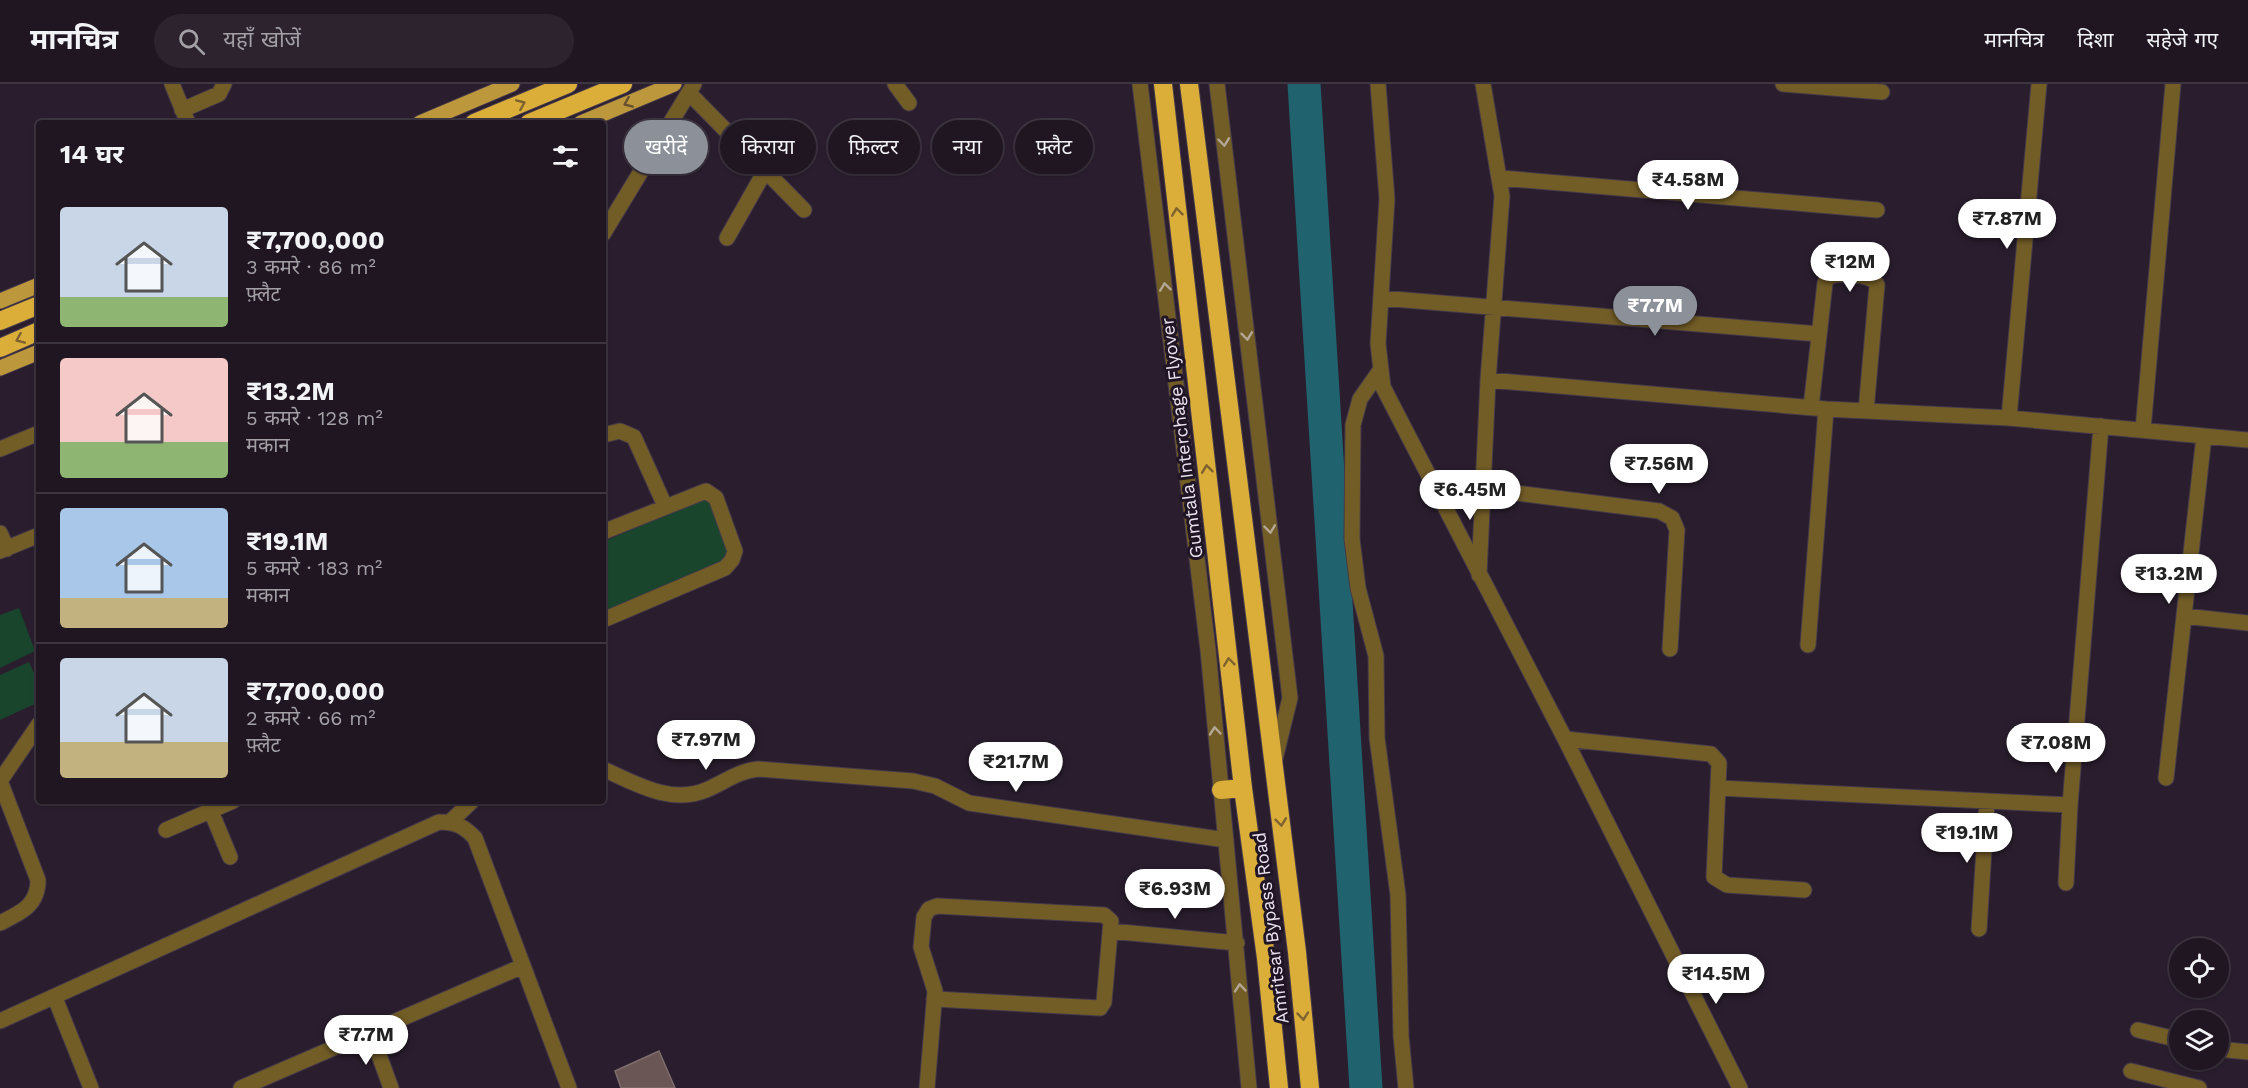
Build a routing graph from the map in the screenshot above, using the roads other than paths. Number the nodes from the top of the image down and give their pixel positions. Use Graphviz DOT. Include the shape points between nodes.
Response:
graph roads {
  1 [pos="171,84"];
  2 [pos="224,84"];
  3 [pos="512,84"];
  4 [pos="568,84"];
  5 [pos="623,84"];
  6 [pos="674,84"];
  7 [pos="895,84"];
  8 [pos="1140,84"];
  9 [pos="1163,84"];
  10 [pos="1189,84"];
  11 [pos="1217,84"];
  12 [pos="1378,84"];
  13 [pos="1483,84"];
  14 [pos="1783,84"];
  15 [pos="2039,84"];
  16 [pos="2173,84"];
  17 [pos="692,89"];
  18 [pos="1882,92"];
  19 [pos="909,103"];
  20 [pos="185,117"];
  21 [pos="427,120"];
  22 [pos="481,120"];
  23 [pos="536,120"];
  24 [pos="588,120"];
  25 [pos="720,120"];
  26 [pos="763,174"];
  27 [pos="768,174"];
  28 [pos="1501,178"];
  29 [pos="804,210"];
  30 [pos="1877,210"];
  31 [pos="606,229"];
  32 [pos="727,238"];
  33 [pos="36,286"];
  34 [pos="1381,298"];
  35 [pos="0,302"];
  36 [pos="36,306"];
  37 [pos="1494,307"];
  38 [pos="0,321"];
  39 [pos="36,332"];
  40 [pos="1819,334"];
  41 [pos="0,348"];
  42 [pos="36,353"];
  43 [pos="0,368"];
  44 [pos="1379,372"];
  45 [pos="1488,380"];
  46 [pos="1818,408"];
  47 [pos="1866,411"];
  48 [pos="2009,418"];
  49 [pos="2102,426"];
  50 [pos="2143,430"];
  51 [pos="36,434"];
  52 [pos="606,434"];
  53 [pos="2204,436"];
  54 [pos="2248,440"];
  55 [pos="0,449"];
  56 [pos="1484,489"];
  57 [pos="665,506"];
  58 [pos="606,531"];
  59 [pos="0,533"];
  60 [pos="36,536"];
  61 [pos="3,550"];
  62 [pos="1479,575"];
  63 [pos="2184,616"];
  64 [pos="606,619"];
  65 [pos="2248,623"];
  66 [pos="1808,645"];
  67 [pos="1670,649"];
  68 [pos="36,728"];
  69 [pos="1565,739"];
  70 [pos="1273,764"];
  71 [pos="606,769"];
  72 [pos="2166,778"];
  73 [pos="0,781"];
  74 [pos="1243,788"];
  75 [pos="1718,788"];
  76 [pos="1221,790"];
  77 [pos="1987,801"];
  78 [pos="222,804"];
  79 [pos="469,804"];
  80 [pos="2070,804"];
  81 [pos="450,822"];
  82 [pos="166,830"];
  83 [pos="1226,840"];
  84 [pos="230,857"];
  85 [pos="2066,883"];
  86 [pos="1804,890"];
  87 [pos="0,923"];
  88 [pos="1979,929"];
  89 [pos="1110,931"];
  90 [pos="1237,943"];
  91 [pos="523,966"];
  92 [pos="55,998"];
  93 [pos="934,999"];
  94 [pos="0,1021"];
  95 [pos="2138,1030"];
  96 [pos="371,1032"];
  97 [pos="2169,1037"];
  98 [pos="2229,1050"];
  99 [pos="2248,1052"];
  100 [pos="2131,1071"];
  101 [pos="91,1088"];
  102 [pos="241,1088"];
  103 [pos="391,1088"];
  104 [pos="569,1088"];
  105 [pos="927,1088"];
  106 [pos="1249,1088"];
  107 [pos="1279,1088"];
  108 [pos="1310,1088"];
  109 [pos="1406,1088"];
  110 [pos="1740,1088"];
  111 [pos="2199,1088"];
  1 -- 20 [label="street"];
  2 -- 20 [label="street" via="219,94"];
  3 -- 21 [label="main road"];
  22 -- 4 [label="highway, one-way"];
  5 -- 23 [label="highway"];
  6 -- 24 [label="main road, one-way"];
  7 -- 19 [label="street"];
  76 -- 8 [label="street, one-way" via="1208,650"];
  74 -- 9 [label="highway, Gumtala Interchage Flyover, one-way"];
  10 -- 70 [label="highway"];
  11 -- 70 [label="street, one-way" via="1290,698"];
  12 -- 34 [label="street" via="1387,199"];
  13 -- 28 [label="street"];
  14 -- 18 [label="street"];
  15 -- 48 [label="street"];
  16 -- 50 [label="street"];
  17 -- 25 [label="street"];
  17 -- 31 [label="street"];
  26 -- 32 [label="street"];
  27 -- 29 [label="street"];
  28 -- 30 [label="street"];
  28 -- 37 [label="street" via="1502,215"];
  33 -- 35 [label="main road"];
  34 -- 37 [label="street"];
  34 -- 44 [label="street"];
  36 -- 38 [label="highway"];
  37 -- 40 [label="street"];
  37 -- 45 [label="street"];
  39 -- 41 [label="highway, one-way"];
  40 -- 46 [label="street"];
  40 -- 47 [label="street" via="1828,278 1834,275 1876,281"];
  42 -- 43 [label="main road"];
  44 -- 62 [label="street" via="1389,404"];
  44 -- 109 [label="street" via="1360,399 1353,425 1352,539 1358,588 1376,656 1377,738 1398,895"];
  45 -- 46 [label="street"];
  45 -- 56 [label="street"];
  46 -- 47 [label="street"];
  46 -- 66 [label="street"];
  47 -- 48 [label="street"];
  48 -- 49 [label="street"];
  49 -- 50 [label="street"];
  49 -- 80 [label="street"];
  50 -- 53 [label="street"];
  51 -- 55 [label="street"];
  52 -- 57 [label="street" via="620,430 634,437"];
  53 -- 54 [label="street"];
  53 -- 63 [label="street"];
  56 -- 62 [label="street"];
  56 -- 67 [label="street" via="1659,511 1672,518 1677,530"];
  57 -- 58 [label="street"];
  57 -- 64 [label="street" via="703,491 712,494 735,551 732,561 725,568"];
  59 -- 61 [label="street"];
  60 -- 61 [label="street"];
  62 -- 69 [label="street"];
  63 -- 65 [label="street"];
  63 -- 72 [label="street"];
  68 -- 73 [label="street"];
  69 -- 75 [label="street" via="1707,752 1719,763"];
  69 -- 110 [label="street"];
  70 -- 108 [label="highway, Amritsar Bypass Road, one-way"];
  71 -- 83 [label="street" via="644,788 680,795 697,794 742,771 758,769 913,781 935,786 969,803"];
  73 -- 87 [label="street" via="38,880 36,897 30,905"];
  74 -- 76 [label="highway"];
  74 -- 107 [label="highway, Amritsar Bypass Road"];
  75 -- 77 [label="street"];
  75 -- 86 [label="street" via="1714,877 1727,885"];
  76 -- 83 [label="street"];
  77 -- 80 [label="street"];
  77 -- 88 [label="street"];
  78 -- 82 [label="street"];
  78 -- 84 [label="street"];
  79 -- 81 [label="street"];
  80 -- 85 [label="street"];
  81 -- 91 [label="street" via="469,830 476,838"];
  81 -- 92 [label="street" via="439,822"];
  83 -- 90 [label="street"];
  89 -- 90 [label="street"];
  89 -- 93 [label="street" via="1104,1002 1100,1008"];
  89 -- 93 [label="street" via="1111,921 1104,915 933,907 924,917 921,947 932,976"];
  106 -- 90 [label="street, one-way"];
  91 -- 96 [label="street"];
  91 -- 104 [label="street"];
  92 -- 94 [label="street"];
  92 -- 101 [label="street"];
  93 -- 105 [label="street"];
  95 -- 97 [label="street"];
  96 -- 102 [label="street"];
  96 -- 103 [label="street"];
  98 -- 99 [label="street"];
  100 -- 111 [label="street"];
}
